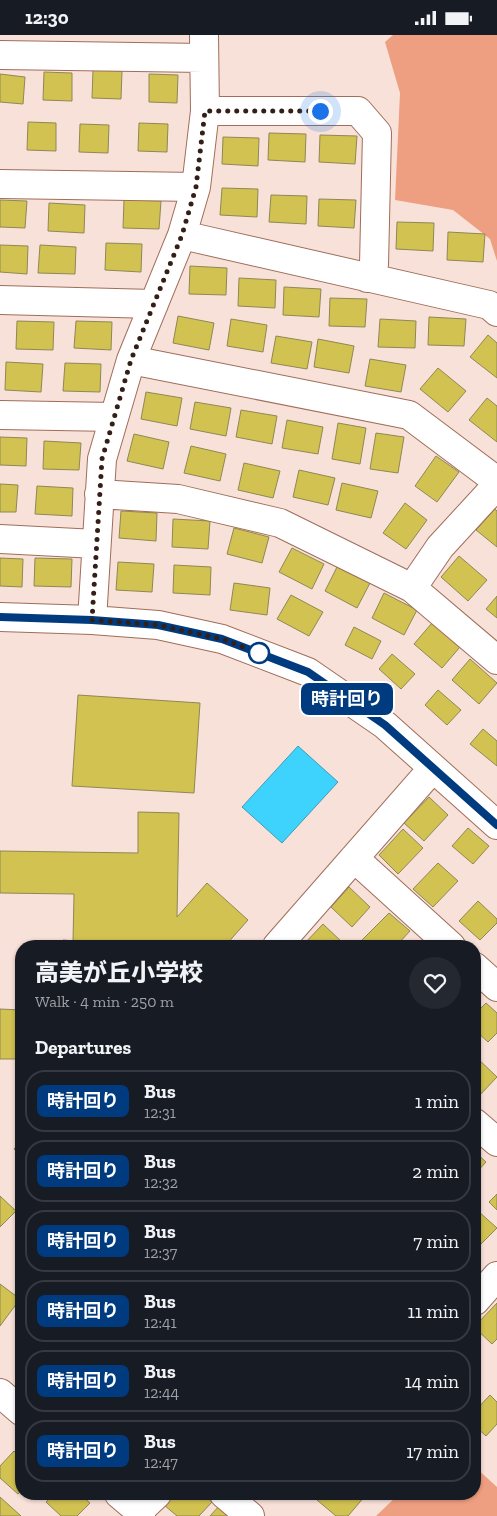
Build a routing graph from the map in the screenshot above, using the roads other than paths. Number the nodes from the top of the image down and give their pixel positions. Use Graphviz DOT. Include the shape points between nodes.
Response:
graph roads {
  1 [pos="204,46"];
  2 [pos="0,55"];
  3 [pos="205,111"];
  4 [pos="0,184"];
  5 [pos="196,187"];
  6 [pos="182,235"];
  7 [pos="366,279"];
  8 [pos="0,300"];
  9 [pos="154,304"];
  10 [pos="497,312"];
  11 [pos="131,360"];
  12 [pos="0,415"];
  13 [pos="114,417"];
  14 [pos="497,481"];
  15 [pos="497,485"];
  16 [pos="99,493"];
  17 [pos="0,539"];
  18 [pos="96,544"];
  19 [pos="412,588"];
  20 [pos="0,617"];
  21 [pos="92,620"];
  22 [pos="497,660"];
  23 [pos="433,768"];
  24 [pos="497,825"];
  25 [pos="354,858"];
  26 [pos="282,940"];
  27 [pos="445,940"];
  28 [pos="481,972"];
  29 [pos="497,987"];
  30 [pos="481,1128"];
  31 [pos="497,1143"];
  32 [pos="0,1393"];
  33 [pos="15,1406"];
  34 [pos="131,1500"];
  35 [pos="231,1500"];
  36 [pos="146,1507"];
  37 [pos="250,1516"];
  1 -- 2 [label="street"];
  1 -- 3 [label="street"];
  3 -- 5 [label="street"];
  3 -- 7 [label="street" via="358,111 377,133 374,265"];
  4 -- 5 [label="street"];
  5 -- 6 [label="street"];
  6 -- 7 [label="street"];
  6 -- 9 [label="street"];
  7 -- 10 [label="street" via="488,305"];
  8 -- 9 [label="street"];
  9 -- 11 [label="street"];
  11 -- 13 [label="street"];
  11 -- 14 [label="street" via="408,415"];
  12 -- 13 [label="street"];
  13 -- 16 [label="street" via="102,459"];
  15 -- 19 [label="street" via="440,547"];
  16 -- 18 [label="street"];
  16 -- 19 [label="street" via="178,499 280,523"];
  17 -- 18 [label="street"];
  18 -- 21 [label="street"];
  19 -- 22 [label="street"];
  20 -- 21 [label="street"];
  21 -- 23 [label="street" via="158,625 222,639 308,672 385,725"];
  23 -- 24 [label="street"];
  23 -- 25 [label="street"];
  25 -- 26 [label="street"];
  25 -- 27 [label="street"];
  28 -- 29 [label="street"];
  30 -- 31 [label="street"];
  32 -- 33 [label="street"];
  34 -- 36 [label="street"];
  35 -- 37 [label="street"];
}
